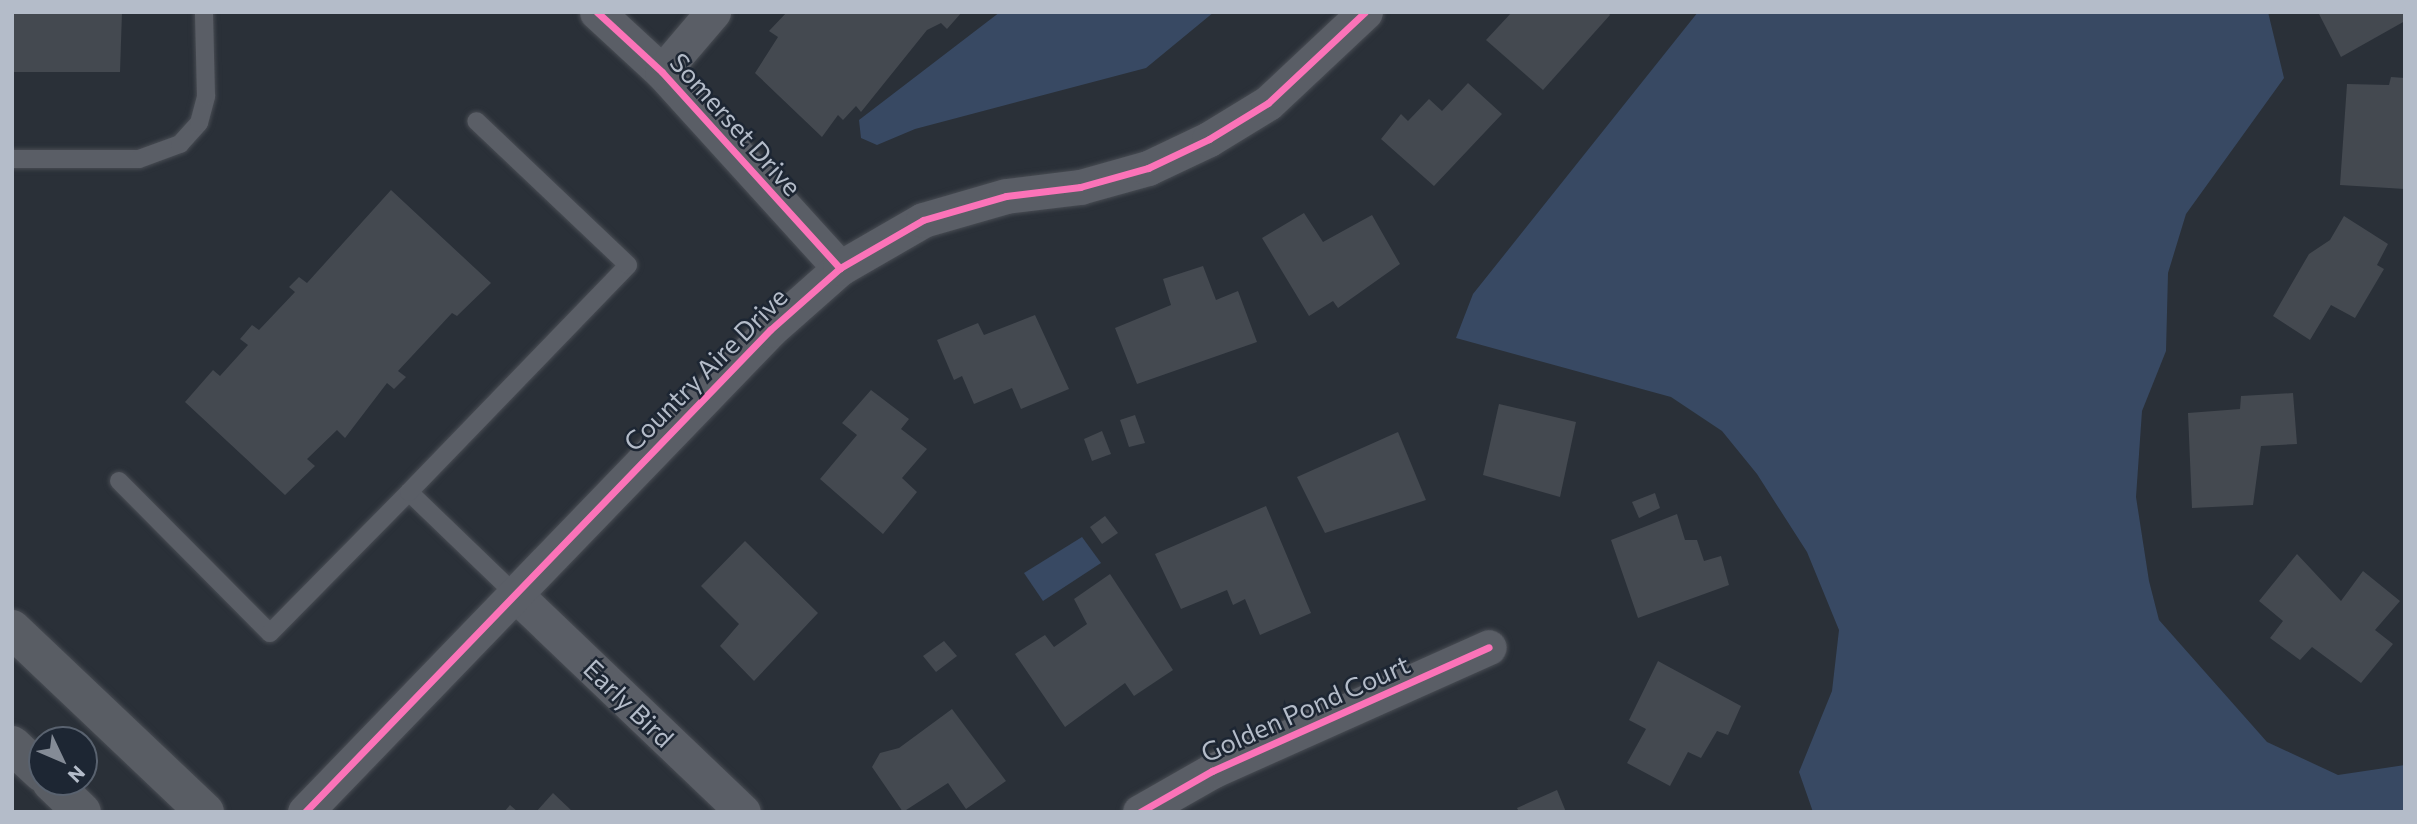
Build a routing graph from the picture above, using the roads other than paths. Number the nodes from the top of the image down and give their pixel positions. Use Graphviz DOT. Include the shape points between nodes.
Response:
graph roads {
  1 [pos="204,12"];
  2 [pos="597,12"];
  3 [pos="713,12"];
  4 [pos="1365,12"];
  5 [pos="662,72"];
  6 [pos="476,121"];
  7 [pos="12,159"];
  8 [pos="840,268"];
  9 [pos="119,481"];
  10 [pos="409,492"];
  11 [pos="515,594"];
  12 [pos="12,629"];
  13 [pos="1489,647"];
  14 [pos="12,745"];
  15 [pos="28,760"];
  16 [pos="65,796"];
  17 [pos="82,812"];
  18 [pos="205,812"];
  19 [pos="305,812"];
  20 [pos="743,812"];
  21 [pos="1140,812"];
  1 -- 7 [label="lane" via="206,96 199,123 180,144 139,159"];
  2 -- 5 [label="street, Somerset Drive"];
  3 -- 5 [label="street"];
  4 -- 8 [label="street, Country Aire Drive" via="1268,103 1209,139 1148,168 1080,187 1006,196 923,220"];
  5 -- 8 [label="street, Somerset Drive"];
  6 -- 10 [label="lane" via="628,265"];
  8 -- 11 [label="street, Country Aire Drive" via="770,330"];
  9 -- 10 [label="lane" via="270,633"];
  10 -- 11 [label="lane"];
  11 -- 19 [label="street, Country Aire Drive"];
  11 -- 20 [label="street, Early Bird"];
  12 -- 18 [label="main road"];
  13 -- 21 [label="street, Golden Pond Court" via="1212,771"];
  14 -- 15 [label="main road"];
  16 -- 17 [label="main road"];
}
